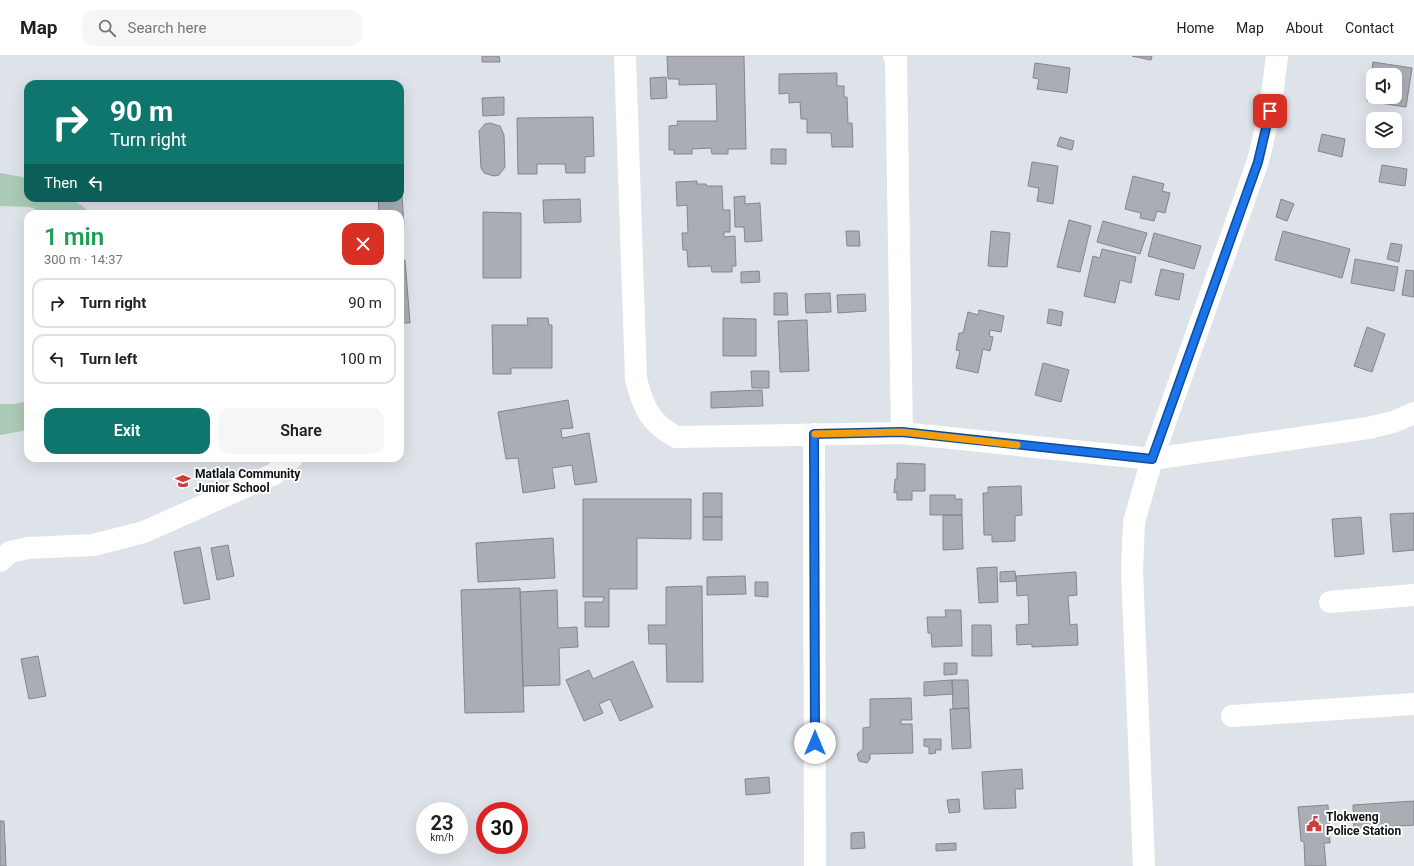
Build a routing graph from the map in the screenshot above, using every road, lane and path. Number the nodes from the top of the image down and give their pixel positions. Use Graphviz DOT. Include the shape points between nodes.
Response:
graph roads {
  1 [pos="625,56"];
  2 [pos="894,56"];
  3 [pos="1277,56"];
  4 [pos="1414,413"];
  5 [pos="902,432"];
  6 [pos="814,434"];
  7 [pos="1152,459"];
  8 [pos="288,462"];
  9 [pos="0,561"];
  10 [pos="1414,595"];
  11 [pos="1330,602"];
  12 [pos="1414,704"];
  13 [pos="1232,716"];
  14 [pos="815,866"];
  15 [pos="1144,866"];
  1 -- 6 [label="street" via="636,379 640,398 650,417 661,429 676,437"];
  2 -- 5 [label="street"];
  3 -- 7 [label="street" via="1270,111 1258,162"];
  4 -- 7 [label="street" via="1393,422 1368,428"];
  5 -- 6 [label="street"];
  5 -- 7 [label="street"];
  6 -- 14 [label="street"];
  7 -- 15 [label="street" via="1134,522 1132,570"];
  8 -- 9 [label="street" via="274,474 144,532 93,545 28,548 10,552"];
  10 -- 11 [label="street"];
  12 -- 13 [label="street"];
}
